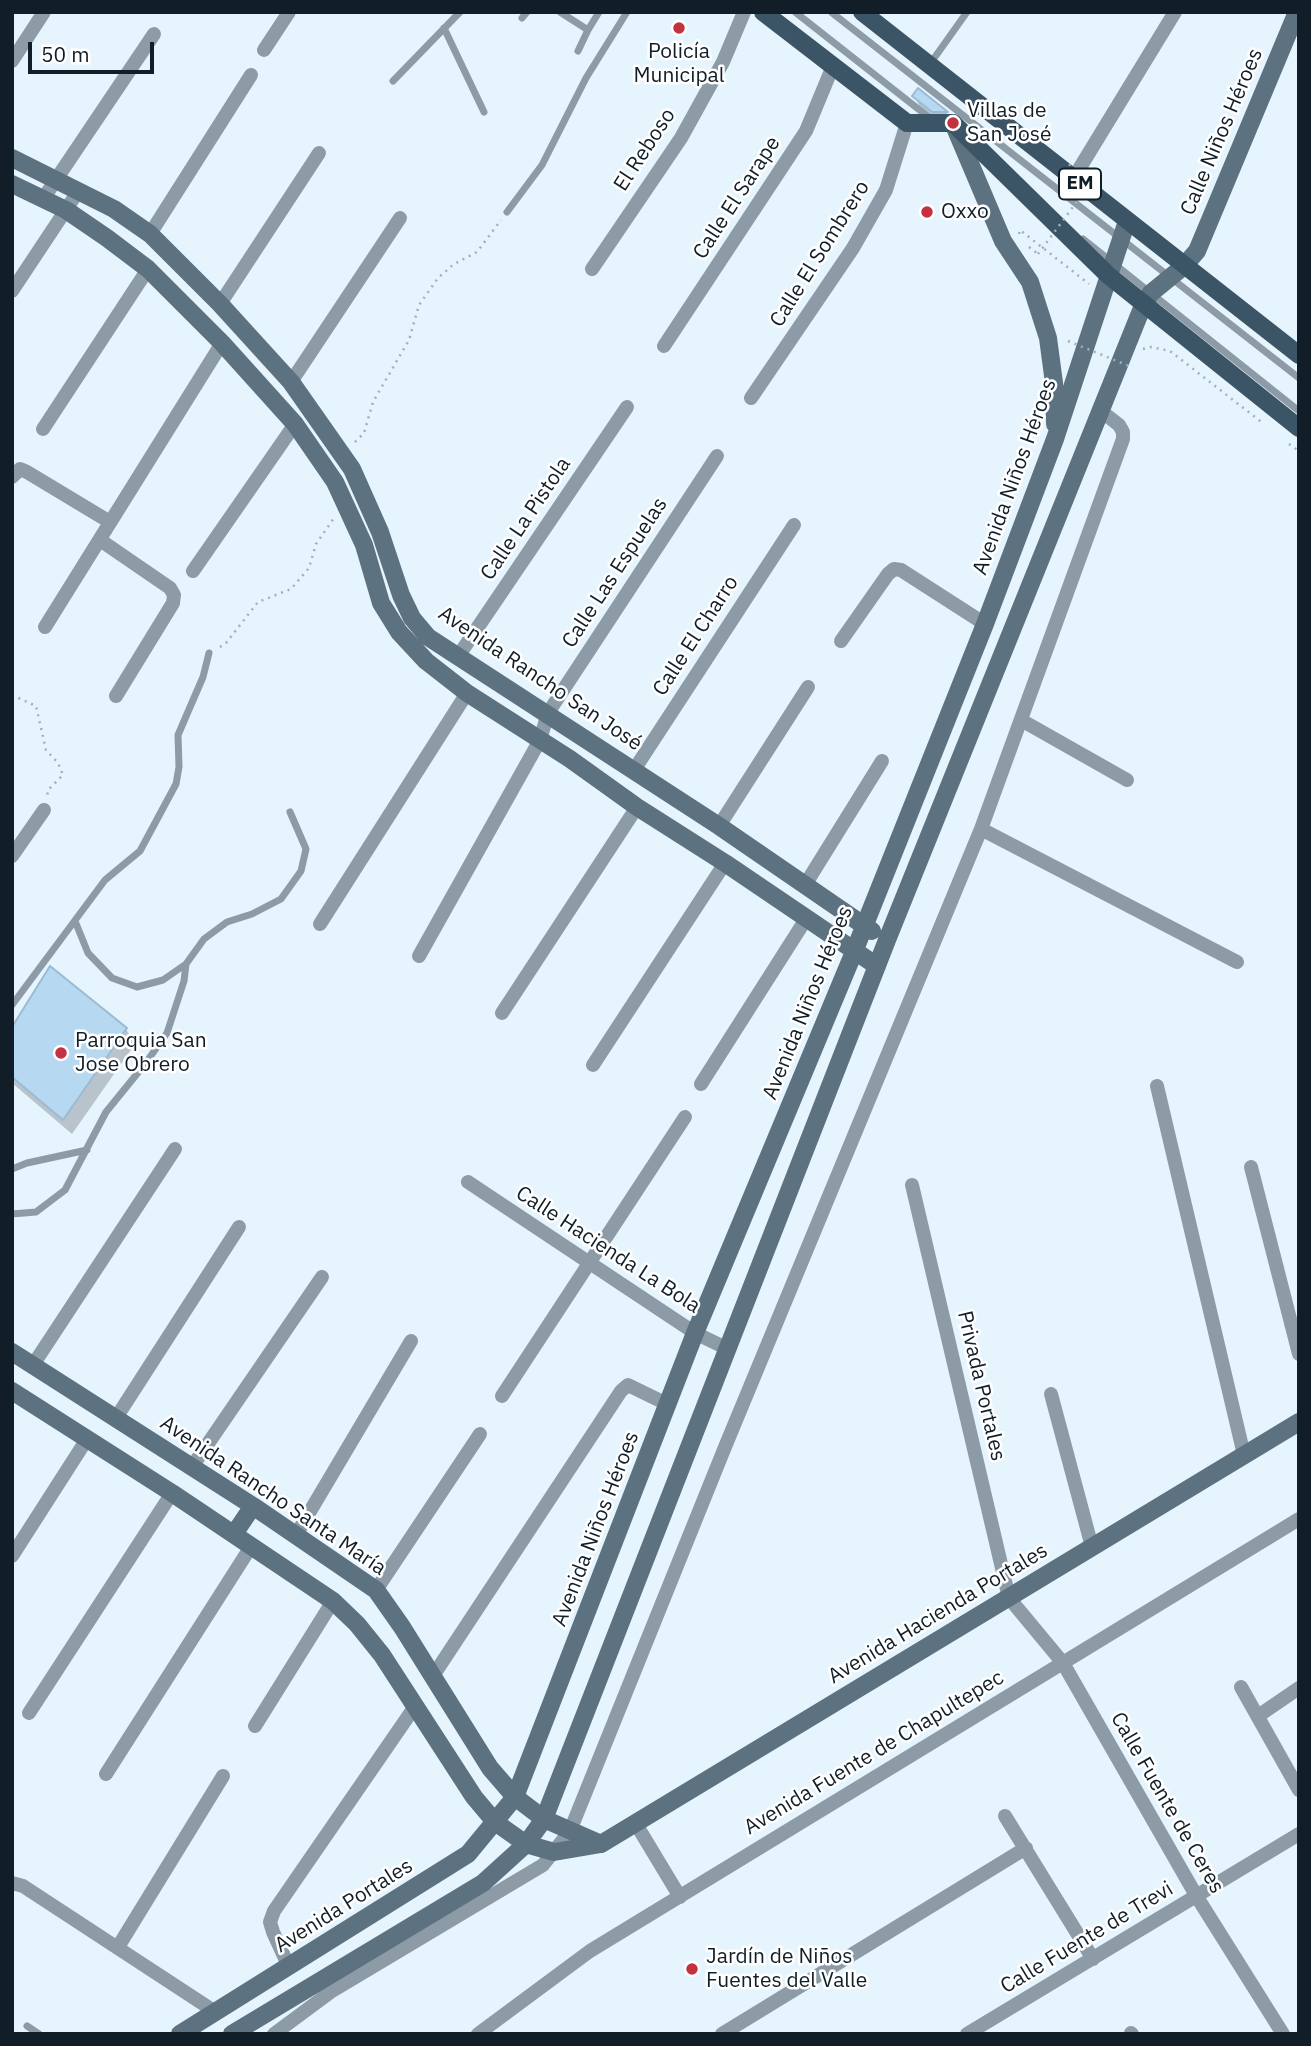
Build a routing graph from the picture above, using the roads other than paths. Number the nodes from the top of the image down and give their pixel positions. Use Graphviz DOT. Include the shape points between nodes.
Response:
graph roads {
  1 [pos="44,12"];
  2 [pos="289,12"];
  3 [pos="460,12"];
  4 [pos="560,12"];
  5 [pos="598,12"];
  6 [pos="626,12"];
  7 [pos="744,12"];
  8 [pos="763,12"];
  9 [pos="795,12"];
  10 [pos="831,12"];
  11 [pos="862,12"];
  12 [pos="967,12"];
  13 [pos="1175,12"];
  14 [pos="1297,12"];
  15 [pos="444,28"];
  16 [pos="588,30"];
  17 [pos="153,34"];
  18 [pos="264,50"];
  19 [pos="578,51"];
  20 [pos="12,61"];
  21 [pos="929,65"];
  22 [pos="833,66"];
  23 [pos="251,75"];
  24 [pos="393,81"];
  25 [pos="484,112"];
  26 [pos="907,123"];
  27 [pos="953,123"];
  28 [pos="319,153"];
  29 [pos="12,158"];
  30 [pos="1070,171"];
  31 [pos="55,179"];
  32 [pos="12,184"];
  33 [pos="79,190"];
  34 [pos="43,199"];
  35 [pos="66,210"];
  36 [pos="507,212"];
  37 [pos="400,218"];
  38 [pos="1127,221"];
  39 [pos="150,234"];
  40 [pos="1122,242"];
  41 [pos="1184,266"];
  42 [pos="148,269"];
  43 [pos="592,269"];
  44 [pos="1111,269"];
  45 [pos="1170,277"];
  46 [pos="12,290"];
  47 [pos="1148,298"];
  48 [pos="220,304"];
  49 [pos="222,343"];
  50 [pos="664,346"];
  51 [pos="1299,355"];
  52 [pos="1299,378"];
  53 [pos="291,382"];
  54 [pos="751,398"];
  55 [pos="627,407"];
  56 [pos="1101,411"];
  57 [pos="1299,411"];
  58 [pos="295,424"];
  59 [pos="43,429"];
  60 [pos="1294,436"];
  61 [pos="1055,439"];
  62 [pos="717,456"];
  63 [pos="16,473"];
  64 [pos="110,522"];
  65 [pos="794,525"];
  66 [pos="100,540"];
  67 [pos="194,571"];
  68 [pos="985,624"];
  69 [pos="45,627"];
  70 [pos="841,641"];
  71 [pos="209,653"];
  72 [pos="459,655"];
  73 [pos="808,687"];
  74 [pos="467,693"];
  75 [pos="116,696"];
  76 [pos="548,713"];
  77 [pos="1021,720"];
  78 [pos="540,740"];
  79 [pos="882,761"];
  80 [pos="634,770"];
  81 [pos="1127,780"];
  82 [pos="637,807"];
  83 [pos="44,810"];
  84 [pos="290,812"];
  85 [pos="719,825"];
  86 [pos="981,829"];
  87 [pos="12,856"];
  88 [pos="725,863"];
  89 [pos="804,885"];
  90 [pos="806,919"];
  91 [pos="75,921"];
  92 [pos="320,924"];
  93 [pos="865,926"];
  94 [pos="887,940"];
  95 [pos="854,952"];
  96 [pos="419,956"];
  97 [pos="1237,962"];
  98 [pos="186,964"];
  99 [pos="877,966"];
  100 [pos="12,1005"];
  101 [pos="502,1013"];
  102 [pos="593,1065"];
  103 [pos="701,1084"];
  104 [pos="1157,1086"];
  105 [pos="685,1117"];
  106 [pos="174,1149"];
  107 [pos="87,1150"];
  108 [pos="1251,1167"];
  109 [pos="12,1169"];
  110 [pos="468,1182"];
  111 [pos="912,1185"];
  112 [pos="12,1214"];
  113 [pos="239,1227"];
  114 [pos="589,1263"];
  115 [pos="322,1277"];
  116 [pos="695,1333"];
  117 [pos="411,1341"];
  118 [pos="727,1349"];
  119 [pos="12,1352"];
  120 [pos="1299,1354"];
  121 [pos="33,1365"];
  122 [pos="12,1391"];
  123 [pos="1051,1394"];
  124 [pos="502,1396"];
  125 [pos="668,1405"];
  126 [pos="116,1418"];
  127 [pos="1299,1422"];
  128 [pos="480,1434"];
  129 [pos="87,1439"];
  130 [pos="1244,1455"];
  131 [pos="192,1468"];
  132 [pos="218,1484"];
  133 [pos="172,1493"];
  134 [pos="253,1506"];
  135 [pos="201,1512"];
  136 [pos="1299,1519"];
  137 [pos="234,1534"];
  138 [pos="296,1535"];
  139 [pos="252,1545"];
  140 [pos="1092,1547"];
  141 [pos="12,1556"];
  142 [pos="376,1590"];
  143 [pos="1009,1598"];
  144 [pos="333,1601"];
  145 [pos="1063,1663"];
  146 [pos="433,1676"];
  147 [pos="1241,1687"];
  148 [pos="1299,1688"];
  149 [pos="416,1705"];
  150 [pos="29,1713"];
  151 [pos="1258,1716"];
  152 [pos="255,1727"];
  153 [pos="106,1774"];
  154 [pos="223,1776"];
  155 [pos="1299,1790"];
  156 [pos="515,1797"];
  157 [pos="1005,1816"];
  158 [pos="544,1819"];
  159 [pos="495,1822"];
  160 [pos="636,1824"];
  161 [pos="570,1831"];
  162 [pos="1299,1834"];
  163 [pos="526,1844"];
  164 [pos="601,1844"];
  165 [pos="1026,1848"];
  166 [pos="554,1852"];
  167 [pos="12,1884"];
  168 [pos="680,1897"];
  169 [pos="1196,1898"];
  170 [pos="118,1947"];
  171 [pos="1093,1959"];
  172 [pos="289,1967"];
  173 [pos="217,2013"];
  174 [pos="27,2026"];
  175 [pos="729,2032"];
  176 [pos="39,2034"];
  177 [pos="180,2034"];
  178 [pos="232,2034"];
  179 [pos="274,2034"];
  180 [pos="478,2034"];
  181 [pos="967,2034"];
  182 [pos="1283,2034"];
  1 -- 20 [label="street"];
  2 -- 18 [label="street"];
  3 -- 15 [label="lane"];
  4 -- 16 [label="lane"];
  5 -- 16 [label="lane"];
  6 -- 36 [label="lane" via="542,165"];
  7 -- 43 [label="street, El Reboso" via="723,62 681,138"];
  8 -- 22 [label="main road"];
  9 -- 44 [label="lane"];
  10 -- 40 [label="lane"];
  11 -- 21 [label="main road, EM"];
  12 -- 21 [label="lane"];
  13 -- 30 [label="street"];
  14 -- 41 [label="main road, Calle Niños Héroes" via="1196,251"];
  15 -- 24 [label="lane"];
  15 -- 25 [label="lane"];
  16 -- 19 [label="lane"];
  17 -- 31 [label="street"];
  21 -- 30 [label="main road, EM"];
  22 -- 26 [label="main road"];
  22 -- 50 [label="street, Calle El Sarape" via="806,131"];
  23 -- 39 [label="street"];
  26 -- 27 [label="main road"];
  26 -- 54 [label="street, Calle El Sombrero" via="886,190 853,248"];
  27 -- 44 [label="main road, EM"];
  27 -- 61 [label="main road" via="1003,240 1030,282 1048,338"];
  28 -- 48 [label="street"];
  29 -- 31 [label="main road, Avenida Rancho San José"];
  30 -- 38 [label="main road, EM"];
  31 -- 33 [label="main road, Avenida Rancho San José"];
  31 -- 34 [label="street"];
  32 -- 34 [label="main road"];
  33 -- 35 [label="street"];
  33 -- 39 [label="main road, Avenida Rancho San José"];
  34 -- 35 [label="main road"];
  35 -- 42 [label="main road"];
  35 -- 46 [label="street"];
  37 -- 53 [label="street"];
  38 -- 40 [label="main road, Avenida Niños Héroes"];
  38 -- 41 [label="main road, EM"];
  39 -- 48 [label="main road, Avenida Rancho San José"];
  40 -- 44 [label="main road, Avenida Niños Héroes"];
  40 -- 45 [label="lane"];
  41 -- 45 [label="main road"];
  41 -- 51 [label="main road, EM"];
  42 -- 49 [label="main road"];
  42 -- 59 [label="street"];
  44 -- 47 [label="main road, EM"];
  44 -- 61 [label="main road, Avenida Niños Héroes"];
  45 -- 47 [label="main road"];
  45 -- 52 [label="lane"];
  47 -- 56 [label="main road"];
  47 -- 57 [label="lane"];
  47 -- 60 [label="main road, EM"];
  48 -- 53 [label="main road, Avenida Rancho San José"];
  49 -- 58 [label="main road"];
  49 -- 64 [label="street"];
  53 -- 72 [label="main road, Avenida Rancho San José" via="352,469 412,618 428,636"];
  55 -- 72 [label="street, Calle La Pistola"];
  56 -- 77 [label="street" via="1119,425 1123,439"];
  56 -- 94 [label="main road"];
  58 -- 67 [label="street"];
  58 -- 74 [label="main road" via="335,482 364,545 382,603 399,632 426,662"];
  61 -- 68 [label="main road, Avenida Niños Héroes"];
  62 -- 76 [label="street, Calle Las Espuelas"];
  63 -- 64 [label="street"];
  64 -- 66 [label="street"];
  65 -- 80 [label="street, Calle El Charro"];
  66 -- 69 [label="street"];
  66 -- 75 [label="street" via="174,595"];
  68 -- 70 [label="street" via="894,569"];
  68 -- 93 [label="main road, Avenida Niños Héroes"];
  71 -- 91 [label="lane" via="178,735 176,784 140,851 105,880"];
  72 -- 76 [label="main road, Avenida Rancho San José"];
  73 -- 85 [label="street"];
  74 -- 78 [label="main road"];
  74 -- 92 [label="street"];
  76 -- 78 [label="street, Calle Las Espuelas"];
  76 -- 80 [label="main road, Avenida Rancho San José"];
  77 -- 81 [label="street"];
  77 -- 86 [label="street"];
  78 -- 82 [label="main road"];
  78 -- 96 [label="street, Calle Las Espuelas"];
  79 -- 89 [label="street"];
  80 -- 85 [label="main road, Avenida Rancho San José"];
  82 -- 88 [label="main road"];
  82 -- 101 [label="street"];
  83 -- 87 [label="street"];
  84 -- 98 [label="lane" via="306,849 300,872 281,899 227,922 204,939"];
  85 -- 89 [label="main road, Avenida Rancho San José"];
  86 -- 97 [label="street"];
  86 -- 161 [label="street"];
  88 -- 90 [label="main road"];
  88 -- 102 [label="street"];
  89 -- 93 [label="main road, Avenida Rancho San José"];
  90 -- 95 [label="main road"];
  90 -- 103 [label="street"];
  91 -- 98 [label="lane" via="88,954 112,978 137,987 163,980"];
  91 -- 100 [label="lane"];
  93 -- 94 [label="main road, Avenida Rancho San José"];
  93 -- 95 [label="main road, Avenida Niños Héroes"];
  94 -- 99 [label="main road"];
  95 -- 99 [label="main road"];
  95 -- 116 [label="main road, Avenida Niños Héroes"];
  98 -- 107 [label="lane" via="167,1033 106,1112"];
  99 -- 118 [label="main road"];
  104 -- 130 [label="street"];
  105 -- 114 [label="street"];
  106 -- 121 [label="street"];
  107 -- 109 [label="lane"];
  107 -- 112 [label="lane" via="65,1189 36,1212"];
  108 -- 120 [label="street"];
  110 -- 114 [label="street, Calle Hacienda La Bola"];
  111 -- 143 [label="street, Privada Portales"];
  113 -- 126 [label="street"];
  114 -- 116 [label="street, Calle Hacienda La Bola"];
  114 -- 124 [label="street"];
  115 -- 131 [label="street"];
  116 -- 118 [label="street, Calle Hacienda La Bola"];
  116 -- 125 [label="main road, Avenida Niños Héroes"];
  117 -- 138 [label="street"];
  118 -- 158 [label="main road"];
  119 -- 121 [label="main road, Avenida Rancho Santa María"];
  121 -- 126 [label="main road, Avenida Rancho Santa María"];
  122 -- 129 [label="main road"];
  123 -- 140 [label="street"];
  125 -- 146 [label="street" via="628,1385 621,1391"];
  125 -- 156 [label="main road, Avenida Niños Héroes"];
  126 -- 131 [label="main road, Avenida Rancho Santa María"];
  127 -- 130 [label="main road, Avenida Hacienda Portales"];
  128 -- 142 [label="street"];
  129 -- 133 [label="main road"];
  129 -- 141 [label="street"];
  130 -- 140 [label="main road, Avenida Hacienda Portales"];
  131 -- 132 [label="main road, Avenida Rancho Santa María"];
  132 -- 134 [label="main road, Avenida Rancho Santa María"];
  132 -- 135 [label="main road"];
  133 -- 135 [label="main road"];
  133 -- 150 [label="street"];
  134 -- 137 [label="main road"];
  134 -- 138 [label="main road, Avenida Rancho Santa María"];
  135 -- 137 [label="main road"];
  136 -- 145 [label="street, Avenida Fuente de Chapultepec"];
  137 -- 139 [label="main road"];
  138 -- 142 [label="main road, Avenida Rancho Santa María"];
  139 -- 144 [label="main road"];
  139 -- 153 [label="street"];
  140 -- 143 [label="main road, Avenida Hacienda Portales"];
  142 -- 146 [label="main road, Avenida Rancho Santa María"];
  143 -- 145 [label="street, Calle Fuente de Ceres"];
  143 -- 160 [label="main road, Avenida Hacienda Portales"];
  144 -- 149 [label="main road" via="382,1655"];
  144 -- 152 [label="street"];
  145 -- 168 [label="street, Avenida Fuente de Chapultepec"];
  145 -- 169 [label="street, Calle Fuente de Ceres"];
  146 -- 156 [label="main road, Avenida Rancho Santa María" via="491,1768"];
  147 -- 151 [label="street"];
  148 -- 151 [label="street"];
  149 -- 159 [label="main road"];
  149 -- 172 [label="street" via="274,1910 270,1922"];
  151 -- 155 [label="street"];
  154 -- 170 [label="street"];
  156 -- 158 [label="main road, Avenida Rancho Santa María"];
  156 -- 159 [label="main road, Avenida Portales"];
  157 -- 165 [label="street"];
  158 -- 161 [label="main road"];
  158 -- 163 [label="main road"];
  159 -- 163 [label="main road"];
  159 -- 172 [label="main road, Avenida Portales" via="468,1854"];
  160 -- 164 [label="main road, Avenida Hacienda Portales"];
  160 -- 168 [label="street"];
  161 -- 164 [label="main road"];
  161 -- 166 [label="street"];
  162 -- 169 [label="street, Calle Fuente de Trevi"];
  163 -- 166 [label="main road, Avenida Hacienda Portales"];
  163 -- 178 [label="main road" via="483,1883"];
  164 -- 166 [label="main road, Avenida Hacienda Portales"];
  165 -- 171 [label="street"];
  165 -- 175 [label="street"];
  166 -- 179 [label="street" via="543,1865 332,1991"];
  167 -- 170 [label="street" via="23,1886"];
  168 -- 180 [label="street, Avenida Fuente de Chapultepec" via="590,1951"];
  169 -- 171 [label="street, Calle Fuente de Trevi"];
  169 -- 182 [label="street, Calle Fuente de Ceres"];
  170 -- 173 [label="street"];
  171 -- 181 [label="street, Calle Fuente de Trevi"];
  172 -- 173 [label="main road, Avenida Portales"];
  173 -- 177 [label="main road, Avenida Portales"];
  174 -- 176 [label="lane"];
}
